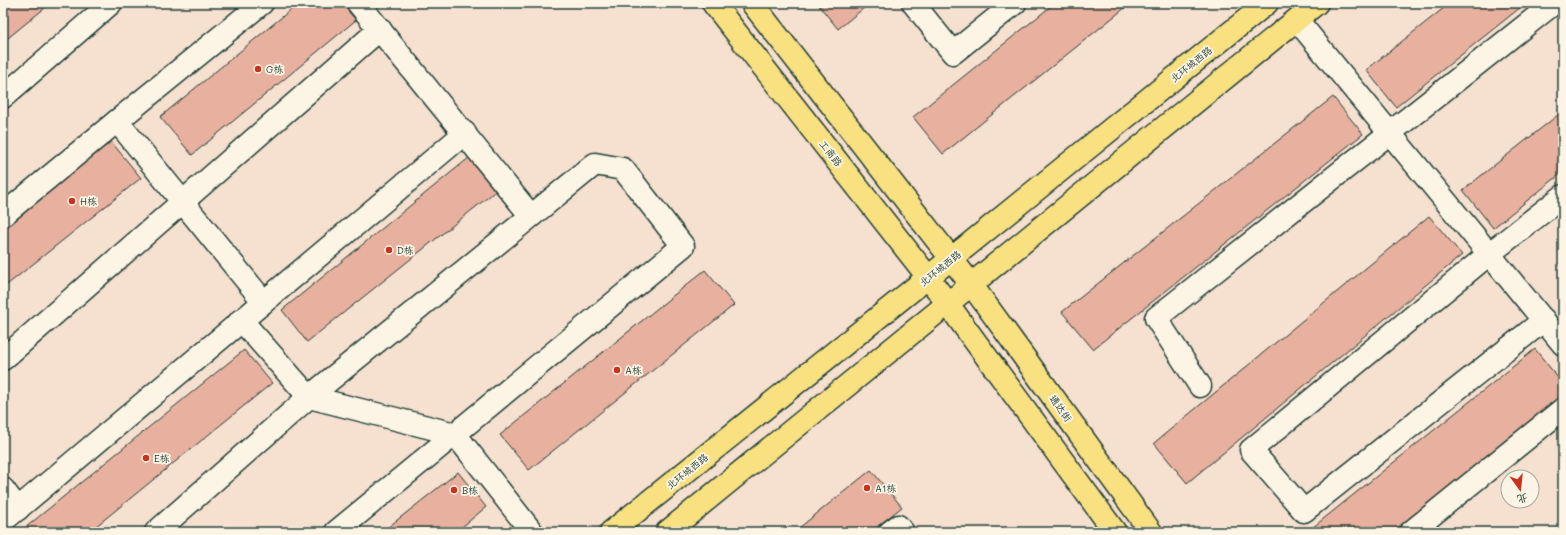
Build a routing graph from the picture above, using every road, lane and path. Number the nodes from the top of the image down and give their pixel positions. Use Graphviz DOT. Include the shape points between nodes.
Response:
graph roads {
  1 [pos="111,3"];
  2 [pos="262,3"];
  3 [pos="358,3"];
  4 [pos="713,3"];
  5 [pos="752,3"];
  6 [pos="913,3"];
  7 [pos="1267,3"];
  8 [pos="1317,3"];
  9 [pos="1554,3"];
  10 [pos="1012,4"];
  11 [pos="1297,20"];
  12 [pos="380,29"];
  13 [pos="3,97"];
  14 [pos="117,121"];
  15 [pos="1389,132"];
  16 [pos="465,133"];
  17 [pos="1563,196"];
  18 [pos="183,202"];
  19 [pos="3,215"];
  20 [pos="531,216"];
  21 [pos="1489,254"];
  22 [pos="952,258"];
  23 [pos="928,277"];
  24 [pos="971,284"];
  25 [pos="263,301"];
  26 [pos="948,303"];
  27 [pos="241,320"];
  28 [pos="1544,320"];
  29 [pos="1563,344"];
  30 [pos="3,360"];
  31 [pos="1200,386"];
  32 [pos="309,397"];
  33 [pos="1563,409"];
  34 [pos="455,434"];
  35 [pos="3,489"];
  36 [pos="10,515"];
  37 [pos="156,532"];
  38 [pos="336,532"];
  39 [pos="532,532"];
  40 [pos="611,532"];
  41 [pos="667,532"];
  42 [pos="890,532"];
  43 [pos="903,532"];
  44 [pos="1115,532"];
  45 [pos="1151,532"];
  46 [pos="1411,532"];
  1 -- 13 [label="lane"];
  2 -- 14 [label="lane"];
  3 -- 12 [label="lane"];
  4 -- 23 [label="main road, 工商路"];
  5 -- 22 [label="main road"];
  6 -- 10 [label="lane" via="953,53"];
  7 -- 22 [label="main road, 北环城西路"];
  8 -- 11 [label="main road"];
  9 -- 15 [label="lane"];
  11 -- 15 [label="lane"];
  11 -- 24 [label="main road"];
  12 -- 16 [label="lane"];
  12 -- 18 [label="lane"];
  14 -- 18 [label="lane"];
  14 -- 19 [label="lane"];
  15 -- 21 [label="lane"];
  15 -- 31 [label="lane" via="1156,318"];
  16 -- 20 [label="lane"];
  16 -- 25 [label="lane"];
  17 -- 21 [label="lane"];
  18 -- 25 [label="lane"];
  18 -- 30 [label="lane"];
  20 -- 32 [label="lane"];
  20 -- 34 [label="lane" via="595,164 623,169 683,246"];
  21 -- 28 [label="lane"];
  21 -- 28 [label="lane" via="1251,450 1304,511"];
  22 -- 23 [label="main road, 北环城西路"];
  22 -- 24 [label="main road"];
  23 -- 26 [label="main road, 工商路"];
  23 -- 40 [label="main road, 北环城西路"];
  24 -- 26 [label="main road"];
  24 -- 45 [label="main road, 通达街"];
  25 -- 27 [label="lane"];
  26 -- 41 [label="main road"];
  26 -- 44 [label="main road"];
  27 -- 32 [label="lane"];
  27 -- 36 [label="lane"];
  28 -- 29 [label="lane"];
  32 -- 34 [label="lane"];
  32 -- 37 [label="lane"];
  33 -- 46 [label="lane"];
  34 -- 38 [label="lane"];
  34 -- 39 [label="lane"];
  35 -- 36 [label="lane"];
  42 -- 43 [label="lane" via="898,526"];
}
